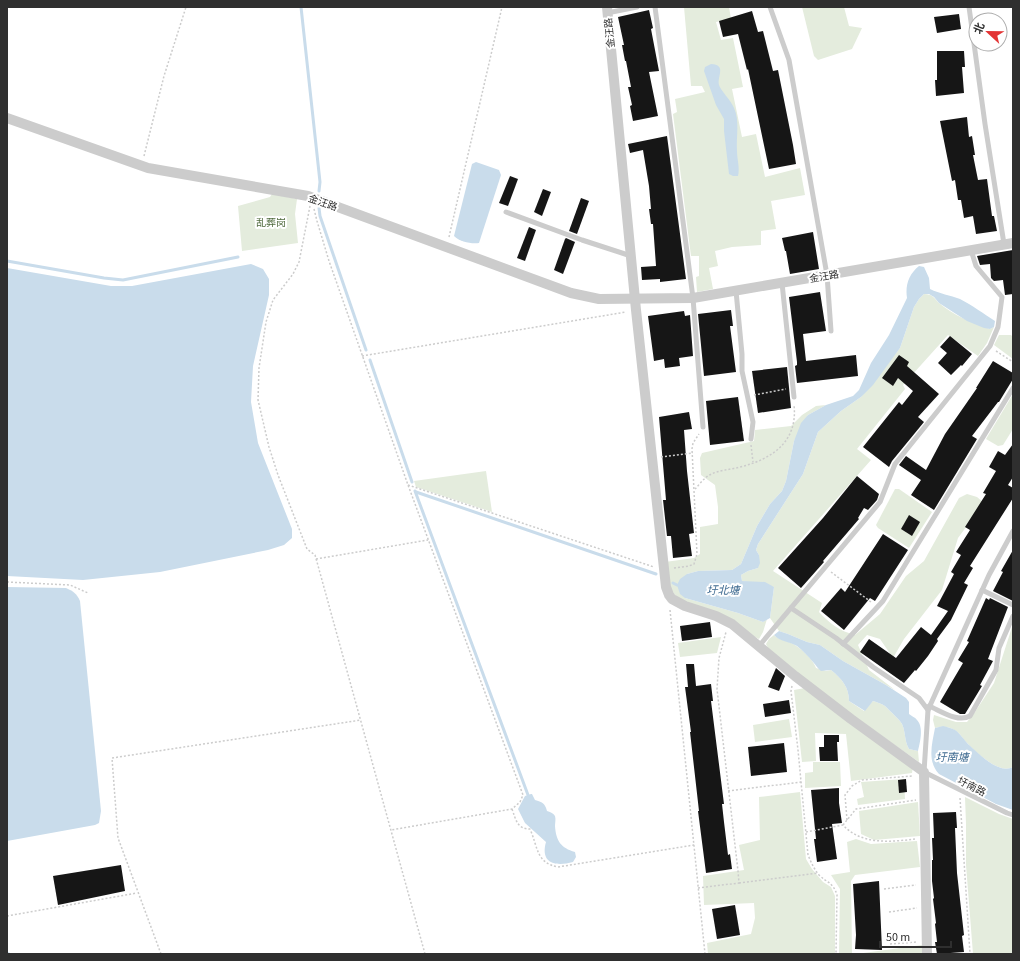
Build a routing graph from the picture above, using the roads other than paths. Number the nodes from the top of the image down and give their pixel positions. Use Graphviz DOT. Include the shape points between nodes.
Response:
graph roads {
  1 [pos="637,7"];
  2 [pos="654,7"];
  3 [pos="770,7"];
  4 [pos="969,7"];
  5 [pos="607,10"];
  6 [pos="7,118"];
  7 [pos="506,212"];
  8 [pos="1009,244"];
  9 [pos="971,250"];
  10 [pos="631,256"];
  11 [pos="827,275"];
  12 [pos="782,283"];
  13 [pos="736,291"];
  14 [pos="693,298"];
  15 [pos="635,299"];
  16 [pos="831,331"];
  17 [pos="1013,388"];
  18 [pos="794,397"];
  19 [pos="703,427"];
  20 [pos="751,439"];
  21 [pos="1013,531"];
  22 [pos="982,590"];
  23 [pos="1013,605"];
  24 [pos="791,608"];
  25 [pos="1013,616"];
  26 [pos="843,644"];
  27 [pos="759,646"];
  28 [pos="928,708"];
  29 [pos="924,773"];
  30 [pos="1013,815"];
  31 [pos="927,954"];
  1 -- 5 [label="lane"];
  2 -- 14 [label="lane"];
  3 -- 11 [label="lane" via="789,60"];
  4 -- 8 [label="lane" via="985,124"];
  5 -- 10 [label="street, 金汪路"];
  6 -- 15 [label="street, 金汪路" via="156,170 312,197 571,293 599,299"];
  7 -- 10 [label="lane"];
  8 -- 9 [label="street, 金汪路"];
  9 -- 11 [label="street, 金汪路"];
  9 -- 24 [label="lane" via="976,266 1002,297 998,327 990,346 895,464 880,502"];
  10 -- 15 [label="street, 金汪路"];
  11 -- 12 [label="street, 金汪路"];
  11 -- 16 [label="lane"];
  12 -- 13 [label="street, 金汪路"];
  12 -- 18 [label="lane"];
  13 -- 14 [label="street, 金汪路"];
  13 -- 20 [label="lane" via="742,371 753,422"];
  14 -- 15 [label="street, 金汪路"];
  14 -- 19 [label="lane"];
  15 -- 27 [label="street" via="664,570 669,595 685,606 732,624"];
  17 -- 26 [label="lane" via="883,602"];
  21 -- 22 [label="lane"];
  22 -- 23 [label="lane"];
  22 -- 28 [label="lane"];
  24 -- 26 [label="lane"];
  24 -- 27 [label="lane"];
  25 -- 28 [label="lane" via="999,648 996,670 970,716 965,719 958,718"];
  26 -- 28 [label="lane" via="919,698"];
  27 -- 29 [label="street"];
  28 -- 29 [label="lane"];
  29 -- 30 [label="lane, 圩南路"];
  29 -- 31 [label="street"];
}
